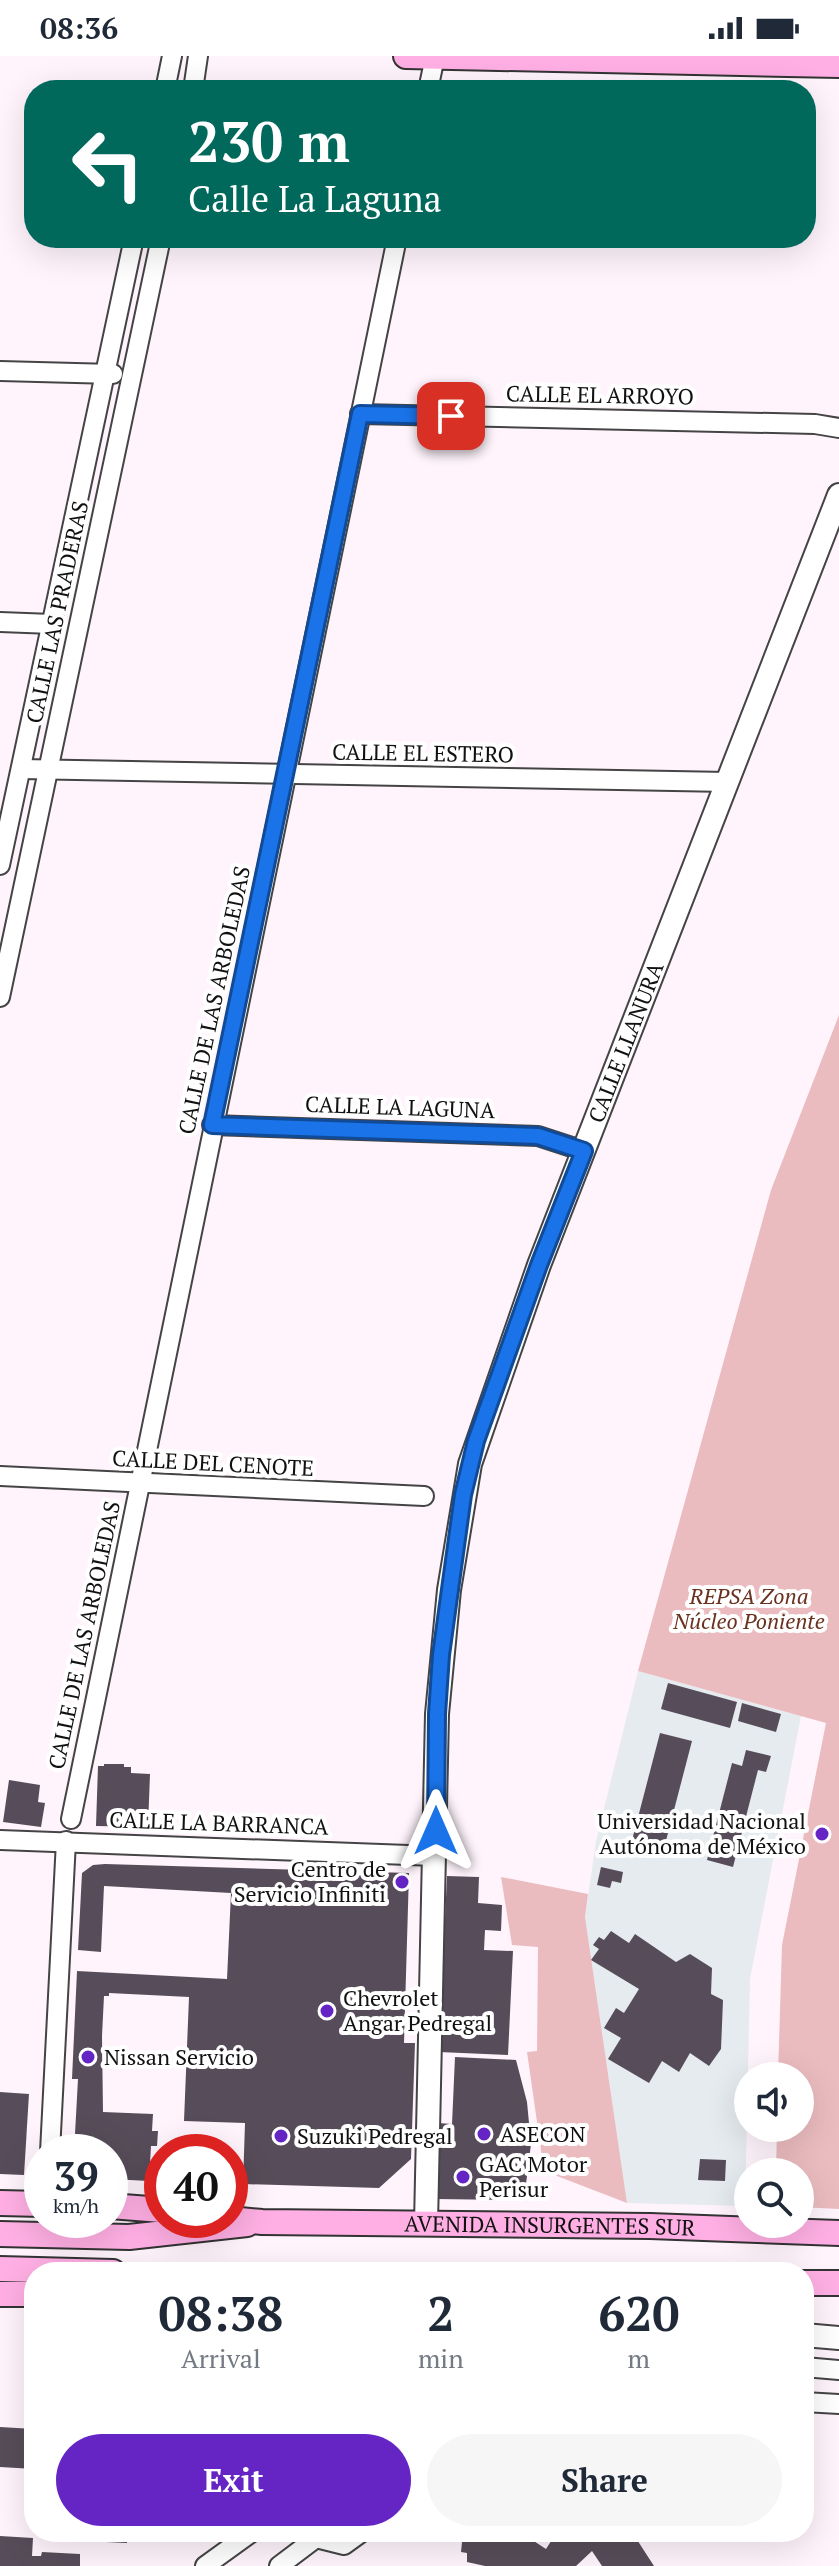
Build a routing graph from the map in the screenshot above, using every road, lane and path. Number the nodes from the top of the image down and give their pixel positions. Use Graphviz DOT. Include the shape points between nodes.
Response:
graph roads {
  1 [pos="172,56"];
  2 [pos="198,56"];
  3 [pos="406,56"];
  4 [pos="435,57"];
  5 [pos="643,59"];
  6 [pos="839,65"];
  7 [pos="167,80"];
  8 [pos="194,80"];
  9 [pos="430,80"];
  10 [pos="132,248"];
  11 [pos="159,248"];
  12 [pos="395,248"];
  13 [pos="0,371"];
  14 [pos="105,374"];
  15 [pos="132,374"];
  16 [pos="360,414"];
  17 [pos="839,428"];
  18 [pos="839,495"];
  19 [pos="0,622"];
  20 [pos="52,624"];
  21 [pos="21,769"];
  22 [pos="48,770"];
  23 [pos="286,774"];
  24 [pos="728,782"];
  25 [pos="0,865"];
  26 [pos="0,997"];
  27 [pos="212,1125"];
  28 [pos="584,1151"];
  29 [pos="0,1476"];
  30 [pos="140,1484"];
  31 [pos="424,1496"];
  32 [pos="71,1819"];
  33 [pos="0,1840"];
  34 [pos="66,1841"];
  35 [pos="435,1856"];
  36 [pos="51,2134"];
  37 [pos="0,2203"];
  38 [pos="24,2204"];
  39 [pos="248,2221"];
  40 [pos="262,2222"];
  41 [pos="426,2224"];
  42 [pos="839,2233"];
  43 [pos="0,2234"];
  44 [pos="0,2269"];
  45 [pos="24,2270"];
  46 [pos="814,2283"];
  47 [pos="839,2283"];
  48 [pos="0,2294"];
  49 [pos="24,2294"];
  50 [pos="814,2336"];
  51 [pos="839,2338"];
  52 [pos="814,2368"];
  53 [pos="839,2370"];
  54 [pos="814,2403"];
  55 [pos="839,2404"];
  56 [pos="238,2542"];
  57 [pos="311,2542"];
  58 [pos="205,2566"];
  59 [pos="279,2566"];
  1 -- 7 [label="street"];
  2 -- 8 [label="street"];
  3 -- 4 [label="main road"];
  4 -- 5 [label="main road"];
  4 -- 9 [label="street"];
  5 -- 6 [label="main road"];
  10 -- 14 [label="street, CALLE LAS PRADERAS"];
  11 -- 15 [label="street, CALLE LAS PRADERAS"];
  12 -- 16 [label="street, CALLE DE LAS ARBOLEDAS"];
  13 -- 14 [label="street"];
  14 -- 15 [label="street"];
  14 -- 20 [label="street, CALLE LAS PRADERAS"];
  15 -- 22 [label="street, CALLE LAS PRADERAS"];
  16 -- 17 [label="street, CALLE EL ARROYO"];
  16 -- 23 [label="street, CALLE DE LAS ARBOLEDAS"];
  18 -- 24 [label="street, CALLE LLANURA"];
  19 -- 20 [label="street"];
  20 -- 21 [label="street, CALLE LAS PRADERAS"];
  21 -- 22 [label="street, CALLE EL ESTERO"];
  21 -- 25 [label="street, CALLE LAS PRADERAS"];
  22 -- 23 [label="street, CALLE EL ESTERO"];
  22 -- 26 [label="street, CALLE LAS PRADERAS"];
  23 -- 24 [label="street, CALLE EL ESTERO"];
  23 -- 27 [label="street, CALLE DE LAS ARBOLEDAS"];
  24 -- 28 [label="street, CALLE LLANURA"];
  27 -- 28 [label="street, CALLE LA LAGUNA" via="538,1136"];
  27 -- 30 [label="street, CALLE DE LAS ARBOLEDAS"];
  28 -- 35 [label="street, CALLE LLANURA" via="476,1441 463,1495 441,1655"];
  29 -- 30 [label="street, CALLE DEL CENOTE"];
  30 -- 31 [label="street, CALLE DEL CENOTE"];
  30 -- 32 [label="street, CALLE DE LAS ARBOLEDAS"];
  33 -- 34 [label="street, CALLE LA BARRANCA"];
  34 -- 35 [label="street, CALLE LA BARRANCA"];
  34 -- 36 [label="street"];
  35 -- 41 [label="street, CALLE LLANURA"];
  37 -- 38 [label="main road"];
  39 -- 40 [label="main road, AVENIDA INSURGENTES SUR"];
  40 -- 41 [label="main road, AVENIDA INSURGENTES SUR"];
  40 -- 43 [label="main road, AVENIDA INSURGENTES SUR" via="129,2237"];
  41 -- 42 [label="main road, AVENIDA INSURGENTES SUR"];
  44 -- 45 [label="main road"];
  46 -- 47 [label="main road"];
  48 -- 49 [label="main road"];
  50 -- 51 [label="street"];
  52 -- 53 [label="street"];
  54 -- 55 [label="street"];
  56 -- 58 [label="street"];
  57 -- 59 [label="street"];
}
